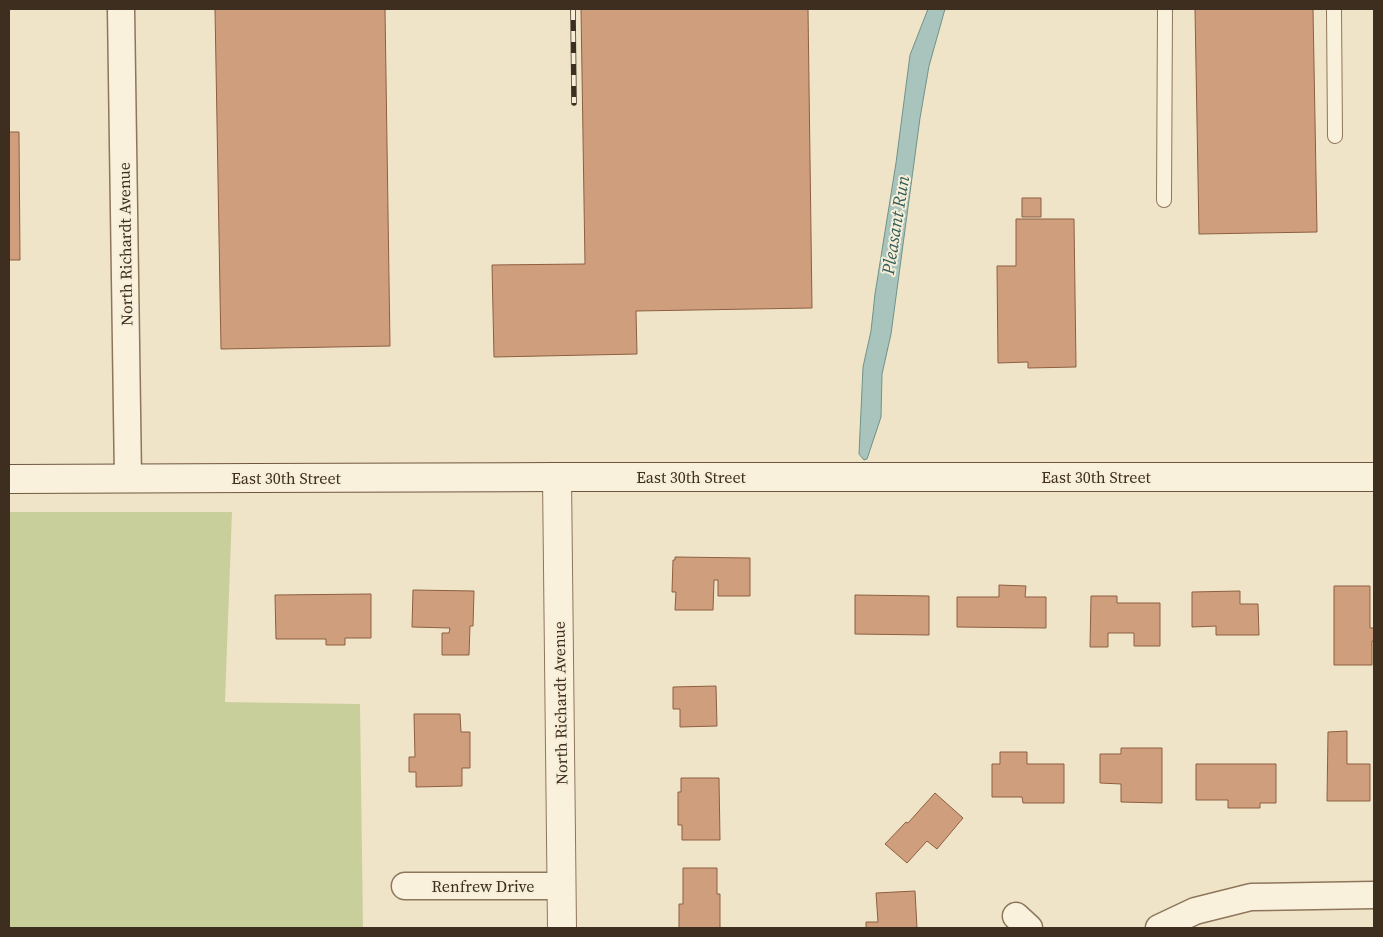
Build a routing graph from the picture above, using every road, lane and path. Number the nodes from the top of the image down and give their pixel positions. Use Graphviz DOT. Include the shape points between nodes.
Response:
graph roads {
  1 [pos="121,9"];
  2 [pos="1164,9"];
  3 [pos="1334,9"];
  4 [pos="1335,136"];
  5 [pos="1164,200"];
  6 [pos="557,477"];
  7 [pos="1374,477"];
  8 [pos="128,478"];
  9 [pos="9,479"];
  10 [pos="405,886"];
  11 [pos="561,886"];
  12 [pos="1374,895"];
  13 [pos="562,928"];
  14 [pos="1159,928"];
  1 -- 8 [label="street, North Richardt Avenue"];
  2 -- 5 [label="lane"];
  3 -- 4 [label="lane"];
  6 -- 7 [label="main road, East 30th Street"];
  6 -- 8 [label="main road, East 30th Street"];
  6 -- 11 [label="main road, North Richardt Avenue"];
  8 -- 9 [label="main road, East 30th Street"];
  10 -- 11 [label="street, Renfrew Drive"];
  11 -- 13 [label="main road, North Richardt Avenue"];
  12 -- 14 [label="street" via="1251,897 1195,911"];
}
